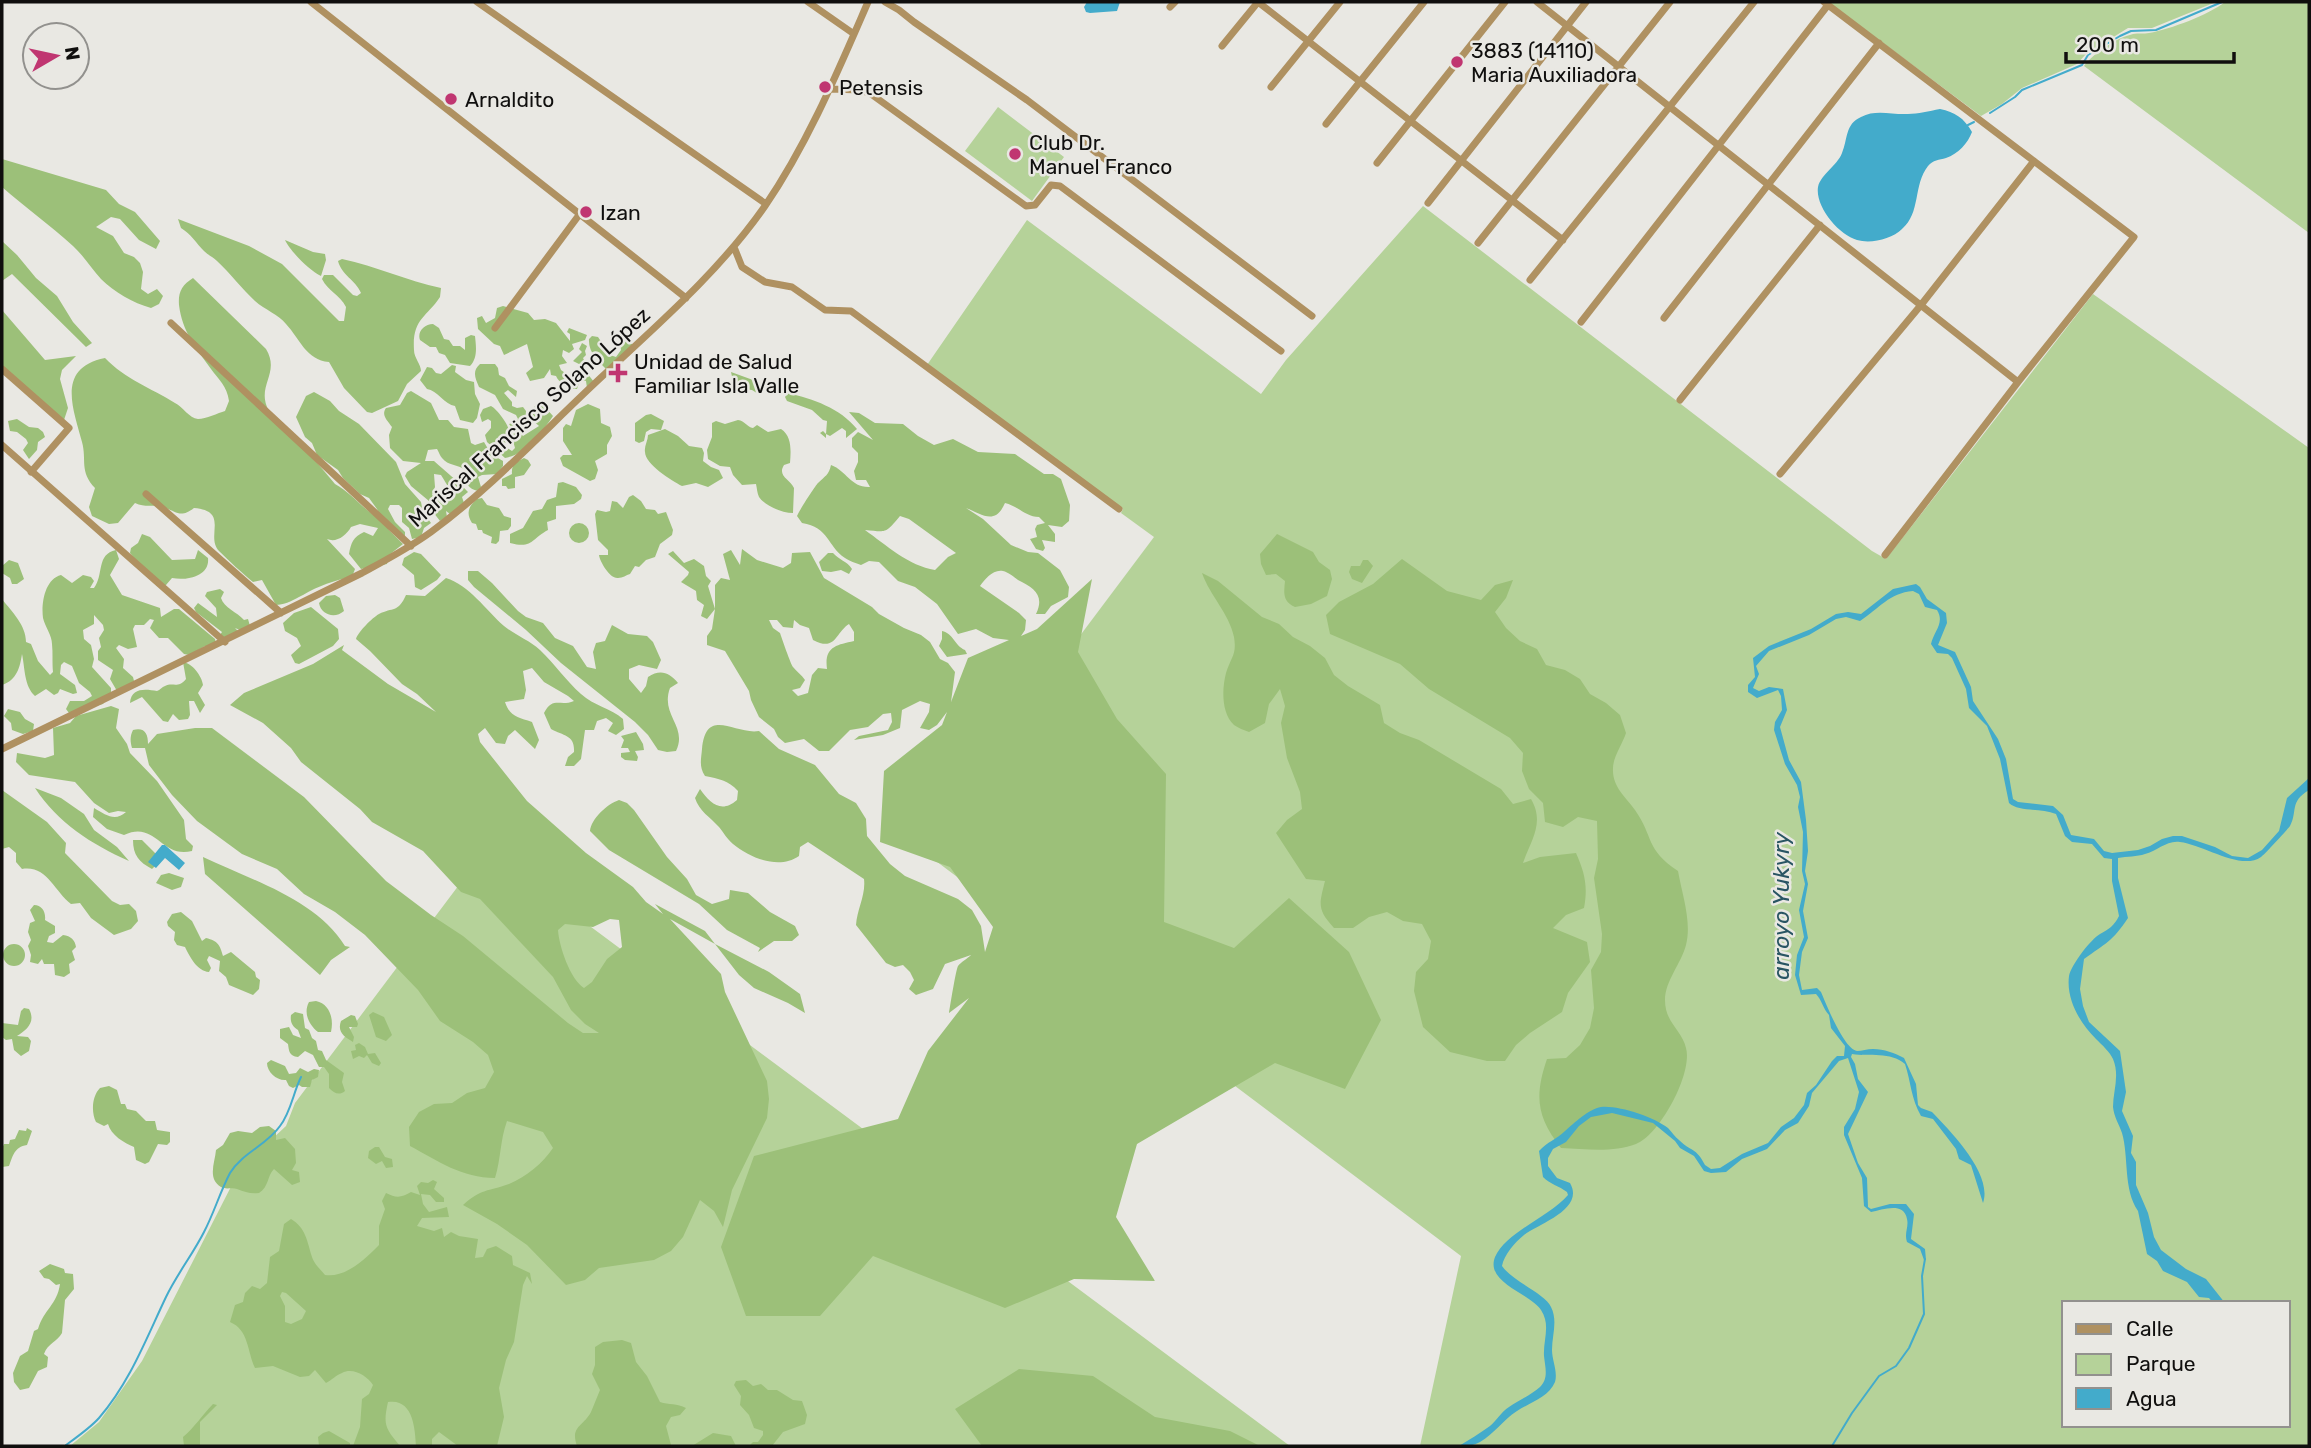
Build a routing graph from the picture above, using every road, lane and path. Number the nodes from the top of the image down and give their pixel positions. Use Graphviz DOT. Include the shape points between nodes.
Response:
graph roads {
  1 [pos="312,2"];
  2 [pos="477,2"];
  3 [pos="808,2"];
  4 [pos="868,2"];
  5 [pos="884,2"];
  6 [pos="1340,2"];
  7 [pos="1424,2"];
  8 [pos="1505,2"];
  9 [pos="1537,2"];
  10 [pos="1586,2"];
  11 [pos="1670,2"];
  12 [pos="1754,2"];
  13 [pos="1826,3"];
  14 [pos="1567,26"];
  15 [pos="854,34"];
  16 [pos="1308,41"];
  17 [pos="1879,43"];
  18 [pos="1222,46"];
  19 [pos="1619,66"];
  20 [pos="1360,82"];
  21 [pos="1271,87"];
  22 [pos="829,89"];
  23 [pos="1670,107"];
  24 [pos="1410,121"];
  25 [pos="1326,124"];
  26 [pos="1718,145"];
  27 [pos="1461,161"];
  28 [pos="2034,161"];
  29 [pos="1377,163"];
  30 [pos="1768,184"];
  31 [pos="1512,200"];
  32 [pos="1428,203"];
  33 [pos="766,204"];
  34 [pos="579,215"];
  35 [pos="1820,225"];
  36 [pos="1563,240"];
  37 [pos="1478,243"];
  38 [pos="734,247"];
  39 [pos="1530,280"];
  40 [pos="686,298"];
  41 [pos="1921,305"];
  42 [pos="1312,316"];
  43 [pos="1664,318"];
  44 [pos="1581,322"];
  45 [pos="171,323"];
  46 [pos="495,328"];
  47 [pos="1280,351"];
  48 [pos="2,369"];
  49 [pos="2018,382"];
  50 [pos="1680,400"];
  51 [pos="2,445"];
  52 [pos="30,472"];
  53 [pos="1780,474"];
  54 [pos="146,494"];
  55 [pos="1119,509"];
  56 [pos="411,546"];
  57 [pos="1885,555"];
  58 [pos="281,613"];
  59 [pos="225,642"];
  60 [pos="2,749"];
  1 -- 34 [label="street"];
  2 -- 33 [label="street"];
  3 -- 15 [label="street"];
  4 -- 15 [label="street, Mariscal Francisco Solano López"];
  5 -- 42 [label="street" via="1027,100"];
  6 -- 16 [label="street"];
  7 -- 20 [label="street"];
  8 -- 24 [label="street"];
  9 -- 14 [label="street"];
  10 -- 14 [label="street"];
  11 -- 19 [label="street"];
  12 -- 23 [label="street"];
  13 -- 17 [label="street"];
  13 -- 26 [label="street"];
  14 -- 19 [label="street"];
  14 -- 27 [label="street"];
  15 -- 22 [label="street, Mariscal Francisco Solano López"];
  16 -- 18 [label="street" via="1258,2"];
  16 -- 20 [label="street"];
  16 -- 21 [label="street"];
  17 -- 28 [label="street"];
  17 -- 30 [label="street"];
  19 -- 23 [label="street"];
  19 -- 31 [label="street"];
  20 -- 24 [label="street"];
  20 -- 25 [label="street"];
  22 -- 33 [label="street, Mariscal Francisco Solano López"];
  22 -- 47 [label="street" via="871,94 1026,206 1035,205 1051,185 1060,186"];
  23 -- 26 [label="street"];
  23 -- 36 [label="street"];
  24 -- 27 [label="street"];
  24 -- 29 [label="street"];
  26 -- 30 [label="street"];
  26 -- 44 [label="street"];
  27 -- 31 [label="street"];
  27 -- 32 [label="street"];
  28 -- 41 [label="street"];
  28 -- 49 [label="street" via="2134,237"];
  30 -- 35 [label="street"];
  30 -- 43 [label="street"];
  31 -- 36 [label="street"];
  31 -- 37 [label="street"];
  33 -- 38 [label="street, Mariscal Francisco Solano López"];
  34 -- 40 [label="street"];
  34 -- 46 [label="street"];
  35 -- 41 [label="street"];
  35 -- 50 [label="street"];
  36 -- 39 [label="street"];
  38 -- 40 [label="street, Mariscal Francisco Solano López"];
  38 -- 55 [label="street" via="743,267 765,282 792,287 825,310 851,311"];
  40 -- 56 [label="street, Mariscal Francisco Solano López" via="477,493"];
  41 -- 49 [label="street"];
  41 -- 53 [label="street"];
  45 -- 56 [label="street"];
  48 -- 52 [label="street" via="69,428"];
  49 -- 57 [label="street"];
  51 -- 52 [label="street"];
  52 -- 59 [label="street"];
  54 -- 58 [label="street"];
  56 -- 58 [label="street, Mariscal Francisco Solano López"];
  58 -- 59 [label="street, Mariscal Francisco Solano López"];
  59 -- 60 [label="street, Mariscal Francisco Solano López"];
}
